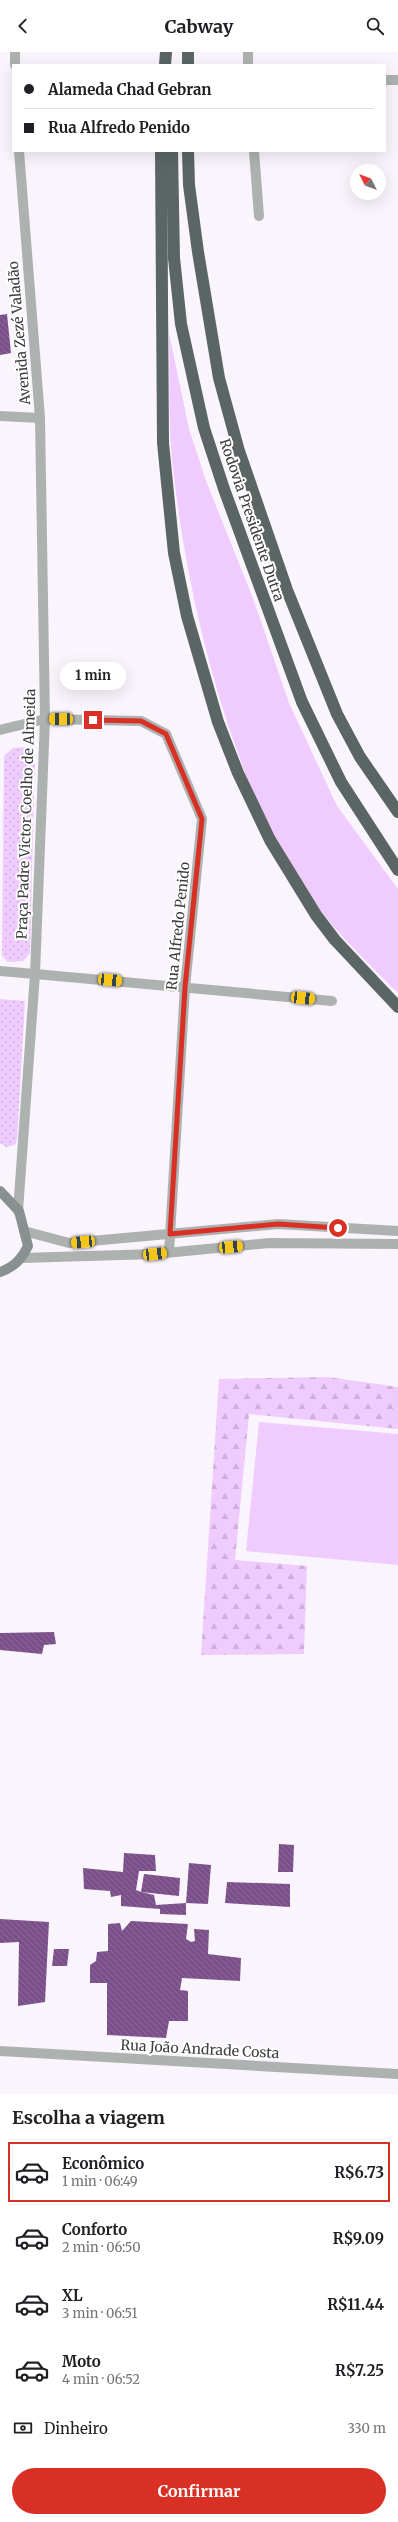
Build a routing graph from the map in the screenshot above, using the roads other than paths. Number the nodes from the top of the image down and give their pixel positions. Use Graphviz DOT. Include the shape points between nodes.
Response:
graph roads {
  1 [pos="16,52"];
  2 [pos="166,52"];
  3 [pos="169,52"];
  4 [pos="188,52"];
  5 [pos="248,52"];
  6 [pos="16,64"];
  7 [pos="165,64"];
  8 [pos="169,64"];
  9 [pos="188,64"];
  10 [pos="248,64"];
  11 [pos="386,80"];
  12 [pos="398,80"];
  13 [pos="19,152"];
  14 [pos="161,152"];
  15 [pos="172,152"];
  16 [pos="188,152"];
  17 [pos="254,152"];
  18 [pos="259,216"];
  19 [pos="0,416"];
  20 [pos="40,418"];
  21 [pos="45,719"];
  22 [pos="0,730"];
  23 [pos="398,812"];
  24 [pos="398,870"];
  25 [pos="0,971"];
  26 [pos="35,974"];
  27 [pos="185,987"];
  28 [pos="332,1001"];
  29 [pos="398,1007"];
  30 [pos="1,1190"];
  31 [pos="18,1211"];
  32 [pos="244,1227"];
  33 [pos="24,1231"];
  34 [pos="398,1231"];
  35 [pos="170,1234"];
  36 [pos="398,1244"];
  37 [pos="246,1245"];
  38 [pos="169,1252"];
  39 [pos="22,1258"];
  40 [pos="0,1272"];
  41 [pos="0,2051"];
  42 [pos="398,2074"];
  1 -- 6 [label="street"];
  2 -- 7 [label="highway"];
  3 -- 8 [label="highway"];
  4 -- 9 [label="highway"];
  5 -- 10 [label="street"];
  11 -- 12 [label="street"];
  13 -- 20 [label="street, Avenida Zezé Valadão"];
  14 -- 29 [label="highway" via="163,443 174,553 187,616 218,722 238,773 270,840 316,915 335,940"];
  15 -- 24 [label="highway, Rodovia Presidente Dutra" via="174,258 181,324 204,428 226,496 302,702 341,782"];
  16 -- 23 [label="highway, Rodovia Presidente Dutra" via="189,185 198,252 219,378 240,451 287,590 337,714 360,757"];
  17 -- 18 [label="street"];
  19 -- 20 [label="street"];
  20 -- 21 [label="street, Praça Padre Victor Coelho de Almeida"];
  21 -- 22 [label="street, Rua Alfredo Penido"];
  21 -- 26 [label="street, Praça Padre Victor Coelho de Almeida"];
  21 -- 27 [label="street, Rua Alfredo Penido" via="141,721 166,734 202,819"];
  25 -- 26 [label="street"];
  26 -- 27 [label="street"];
  26 -- 31 [label="street, Praça Padre Victor Coelho de Almeida"];
  27 -- 28 [label="street"];
  27 -- 35 [label="street, Rua Alfredo Penido"];
  30 -- 31 [label="main road"];
  31 -- 33 [label="main road"];
  32 -- 34 [label="street" via="278,1224"];
  32 -- 35 [label="street"];
  32 -- 37 [label="street"];
  33 -- 35 [label="street" via="69,1243"];
  33 -- 39 [label="main road" via="28,1246"];
  35 -- 38 [label="street, Rua Alfredo Penido"];
  36 -- 37 [label="street"];
  37 -- 38 [label="street"];
  38 -- 39 [label="street"];
  39 -- 40 [label="main road" via="12,1267"];
  41 -- 42 [label="street, Rua João Andrade Costa"];
}
